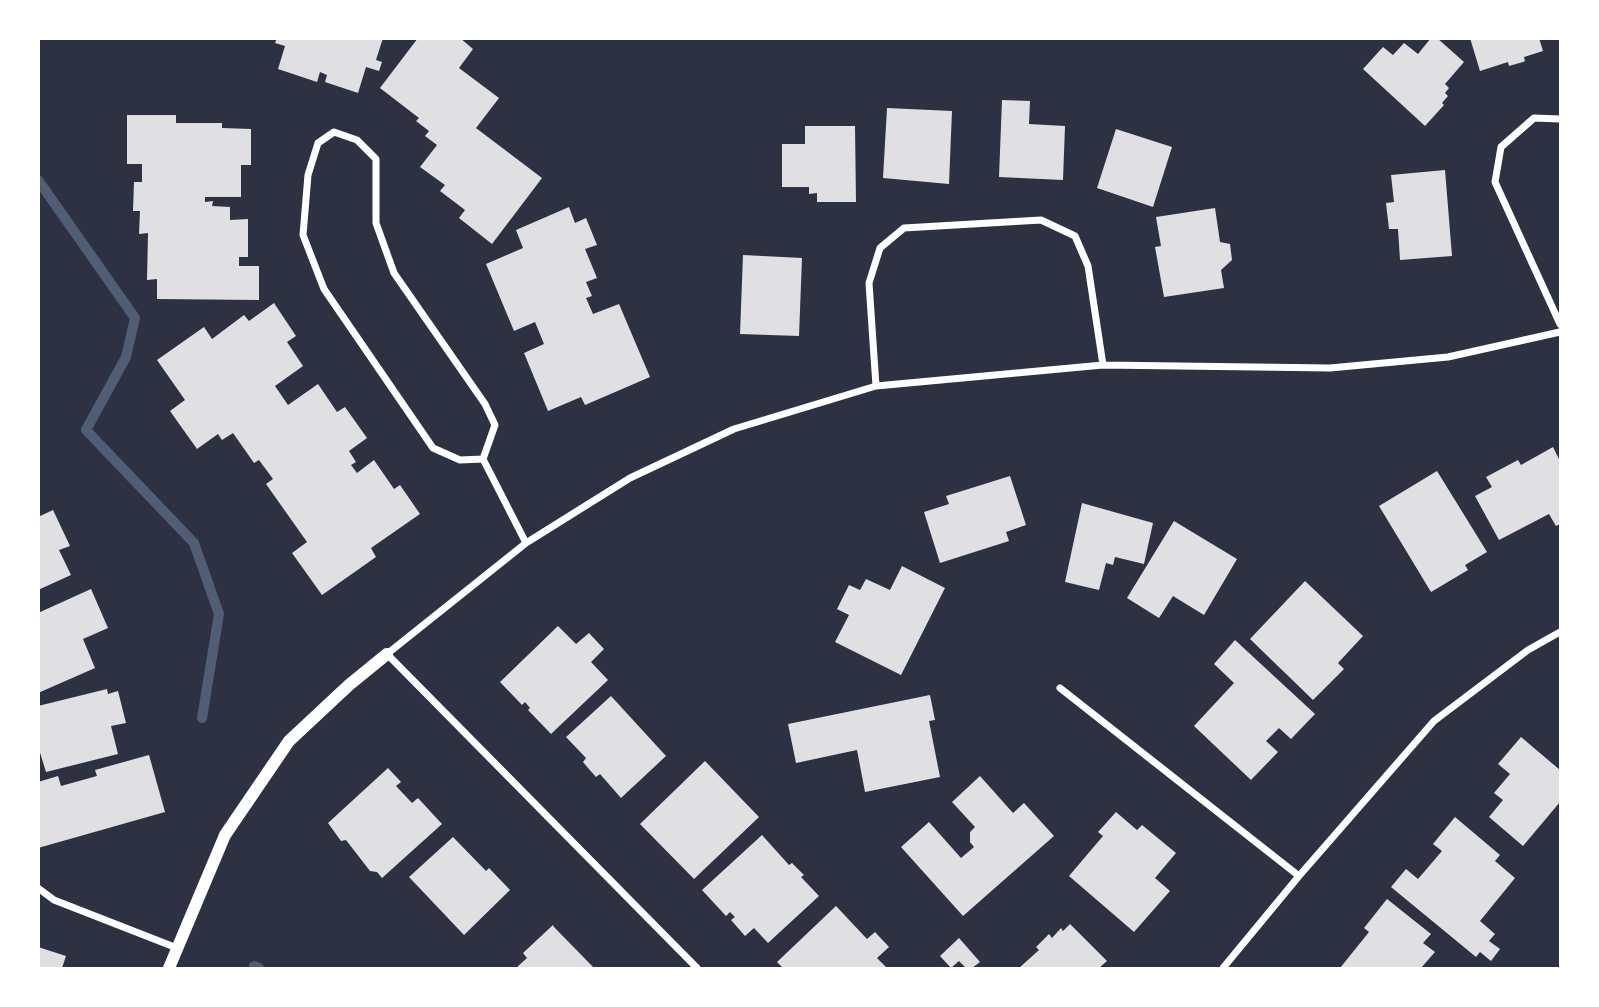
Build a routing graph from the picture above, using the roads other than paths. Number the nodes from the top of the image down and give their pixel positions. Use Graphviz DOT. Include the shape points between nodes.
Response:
graph roads {
  1 [pos="1560,119"];
  2 [pos="1560,324"];
  3 [pos="1560,332"];
  4 [pos="1103,365"];
  5 [pos="876,386"];
  6 [pos="483,459"];
  7 [pos="526,543"];
  8 [pos="1560,632"];
  9 [pos="387,654"];
  10 [pos="1060,688"];
  11 [pos="1299,876"];
  12 [pos="38,888"];
  13 [pos="177,948"];
  14 [pos="169,968"];
  15 [pos="697,968"];
  16 [pos="1223,968"];
  1 -- 2 [label="street" via="1534,118 1501,146 1495,182"];
  3 -- 4 [label="street" via="1448,357 1330,368"];
  4 -- 5 [label="street"];
  4 -- 5 [label="street" via="1088,266 1075,236 1041,220 904,228 880,248 869,283"];
  5 -- 7 [label="street" via="734,429 630,478"];
  6 -- 6 [label="street" via="495,425 394,273 376,223 376,159 357,140 334,132 318,143 307,175 303,235 324,289 433,448 460,460"];
  6 -- 7 [label="street"];
  7 -- 9 [label="street"];
  8 -- 11 [label="street" via="1528,650 1434,721"];
  9 -- 13 [label="street" via="289,741 225,835"];
  9 -- 15 [label="street"];
  10 -- 11 [label="street"];
  11 -- 16 [label="street"];
  12 -- 13 [label="street" via="54,900"];
  13 -- 14 [label="street"];
}
